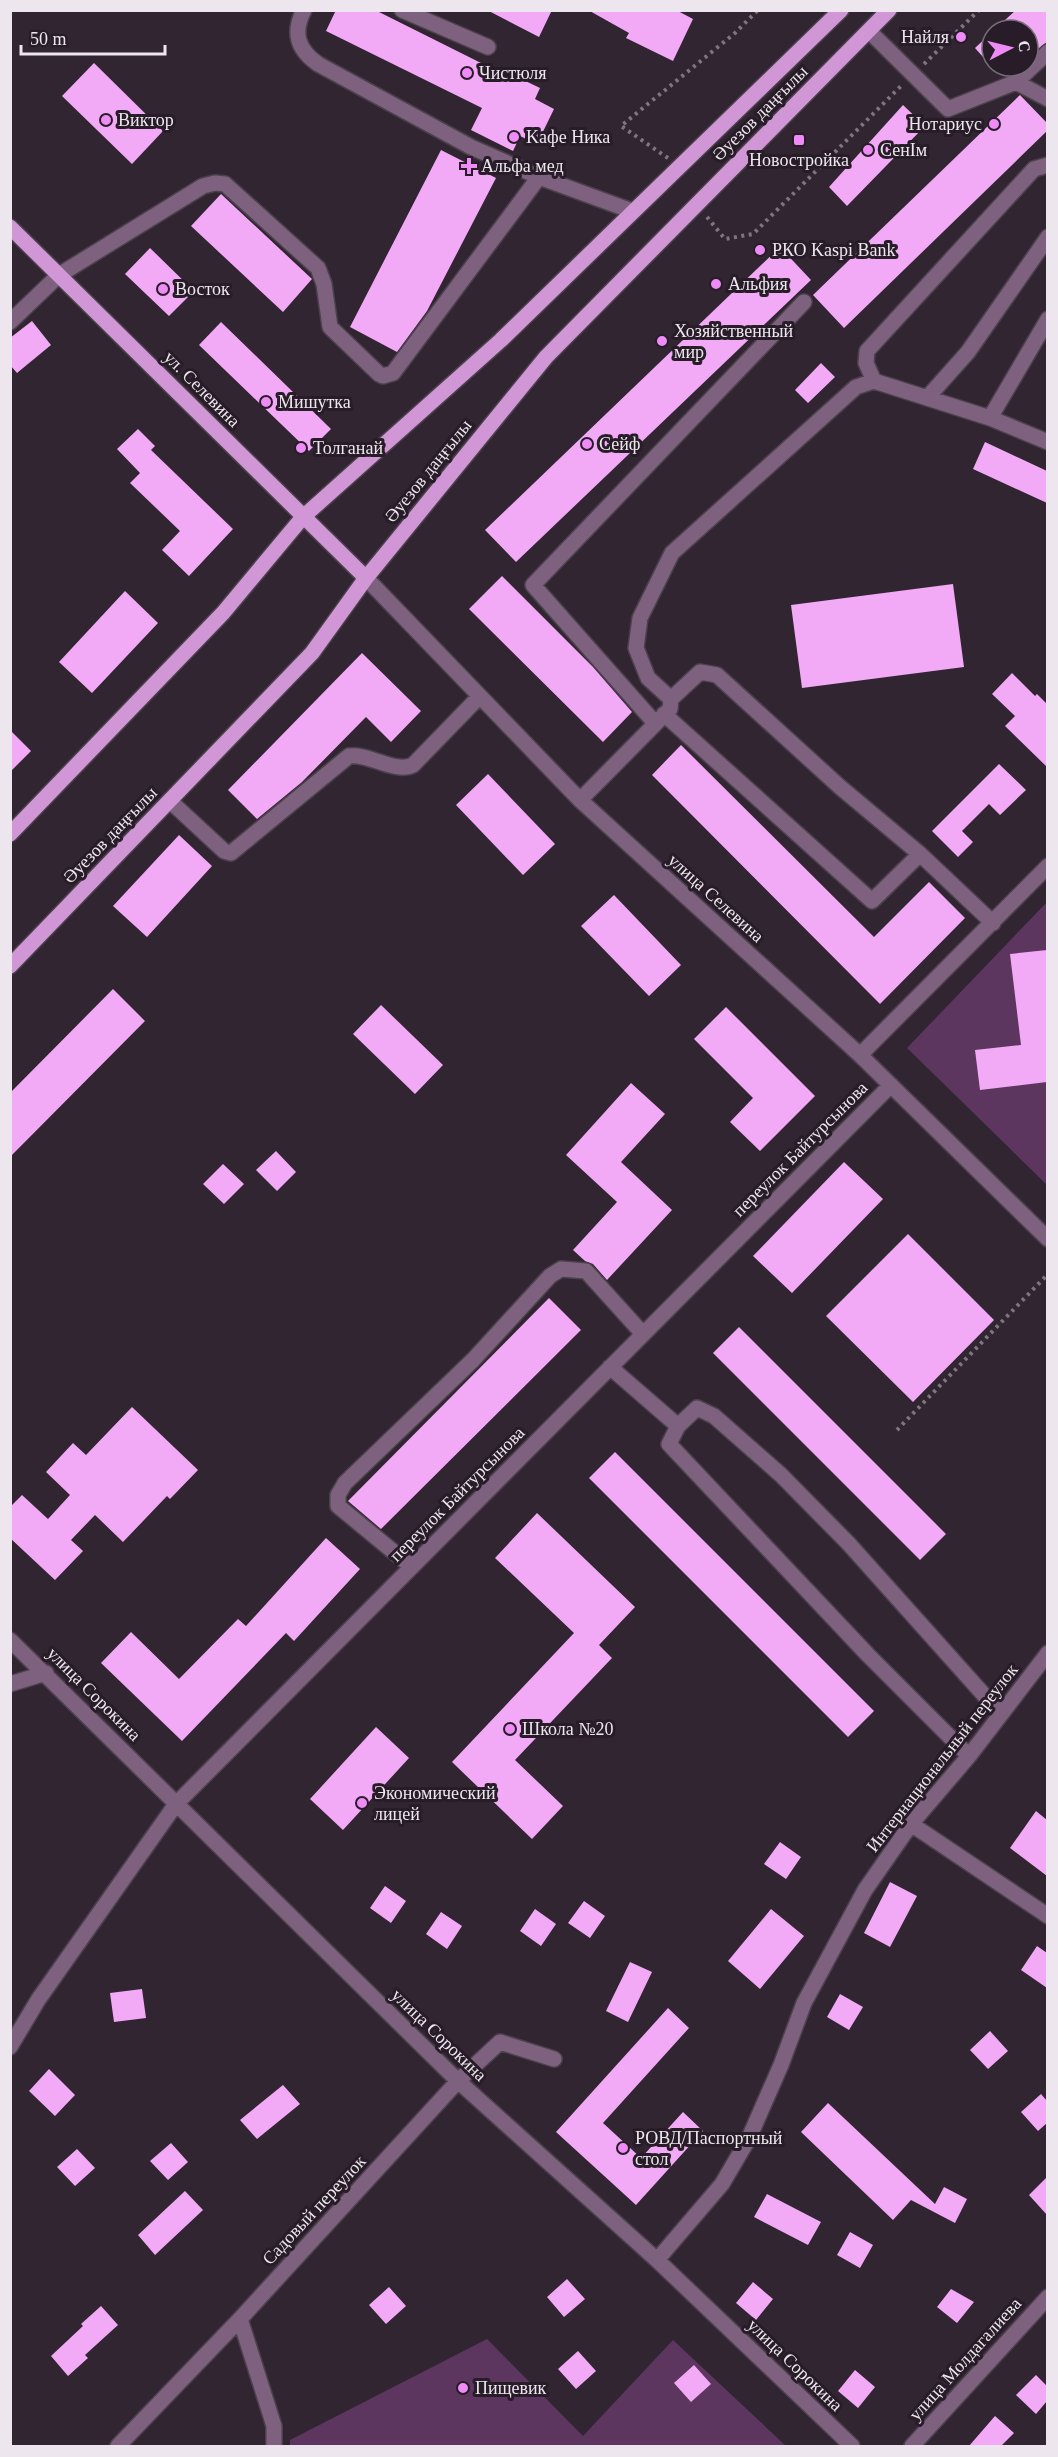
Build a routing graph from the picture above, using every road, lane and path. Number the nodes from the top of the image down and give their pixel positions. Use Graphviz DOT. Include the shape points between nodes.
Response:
graph roads {
  1 [pos="304,10"];
  2 [pos="402,10"];
  3 [pos="758,10"];
  4 [pos="840,10"];
  5 [pos="889,10"];
  6 [pos="979,10"];
  7 [pos="868,31"];
  8 [pos="488,47"];
  9 [pos="1047,52"];
  10 [pos="913,74"];
  11 [pos="1016,81"];
  12 [pos="1047,99"];
  13 [pos="621,126"];
  14 [pos="1047,165"];
  15 [pos="539,177"];
  16 [pos="697,204"];
  17 [pos="632,212"];
  18 [pos="10,227"];
  19 [pos="1047,237"];
  20 [pos="59,275"];
  21 [pos="804,302"];
  22 [pos="1047,319"];
  23 [pos="10,322"];
  24 [pos="874,381"];
  25 [pos="927,398"];
  26 [pos="990,418"];
  27 [pos="1047,442"];
  28 [pos="303,517"];
  29 [pos="366,578"];
  30 [pos="478,697"];
  31 [pos="671,699"];
  32 [pos="660,718"];
  33 [pos="580,800"];
  34 [pos="170,801"];
  35 [pos="10,834"];
  36 [pos="920,854"];
  37 [pos="1047,866"];
  38 [pos="993,923"];
  39 [pos="10,966"];
  40 [pos="860,1055"];
  41 [pos="891,1085"];
  42 [pos="1047,1239"];
  43 [pos="1047,1274"];
  44 [pos="644,1334"];
  45 [pos="610,1367"];
  46 [pos="678,1426"];
  47 [pos="897,1430"];
  48 [pos="412,1567"];
  49 [pos="10,1640"];
  50 [pos="1047,1653"];
  51 [pos="46,1673"];
  52 [pos="10,1684"];
  53 [pos="1001,1714"];
  54 [pos="969,1756"];
  55 [pos="176,1804"];
  56 [pos="911,1824"];
  57 [pos="1047,1916"];
  58 [pos="10,2047"];
  59 [pos="554,2058"];
  60 [pos="458,2081"];
  61 [pos="657,2260"];
  62 [pos="1047,2297"];
  63 [pos="240,2319"];
  64 [pos="118,2446"];
  65 [pos="274,2446"];
  66 [pos="852,2446"];
  67 [pos="912,2446"];
  1 -- 15 [label="street" via="297,34 307,56 471,147"];
  2 -- 8 [label="street"];
  3 -- 13 [label="path"];
  4 -- 17 [label="main road, Әуезов даңғылы"];
  5 -- 7 [label="main road, Әуезов даңғылы"];
  6 -- 10 [label="path"];
  7 -- 10 [label="street"];
  7 -- 16 [label="main road, Әуезов даңғылы"];
  9 -- 11 [label="street"];
  10 -- 11 [label="street" via="948,109"];
  10 -- 16 [label="path" via="753,234 725,239"];
  11 -- 12 [label="street"];
  14 -- 24 [label="street" via="1034,169 867,351 866,363"];
  15 -- 17 [label="street"];
  15 -- 20 [label="street" via="393,373 383,376 330,327 318,268 225,184 203,186"];
  16 -- 29 [label="main road, Әуезов даңғылы" via="546,357"];
  17 -- 28 [label="main road, Әуезов даңғылы" via="501,340"];
  18 -- 20 [label="main road, ул. Селевина"];
  19 -- 25 [label="street" via="968,352"];
  20 -- 23 [label="street"];
  20 -- 28 [label="main road, ул. Селевина"];
  21 -- 32 [label="street" via="533,585"];
  22 -- 26 [label="street"];
  24 -- 25 [label="street"];
  24 -- 31 [label="street" via="856,387 672,553 640,618 636,648 648,678"];
  25 -- 26 [label="street"];
  26 -- 27 [label="street"];
  28 -- 29 [label="main road, ул. Селевина"];
  28 -- 35 [label="main road, Әуезов даңғылы" via="223,613"];
  29 -- 30 [label="street, улица Селевина"];
  29 -- 34 [label="main road, Әуезов даңғылы" via="312,653"];
  30 -- 33 [label="street, улица Селевина"];
  30 -- 34 [label="street" via="413,765 403,768 359,754 350,756 231,853 224,851"];
  31 -- 32 [label="street" via="670,709"];
  31 -- 36 [label="street" via="700,672 717,675"];
  32 -- 33 [label="street"];
  32 -- 36 [label="street" via="872,901"];
  33 -- 40 [label="street, улица Селевина"];
  34 -- 39 [label="main road, Әуезов даңғылы"];
  36 -- 38 [label="street"];
  37 -- 38 [label="street"];
  38 -- 40 [label="street"];
  40 -- 41 [label="street, улица Селевина"];
  41 -- 42 [label="street, улица Селевина"];
  41 -- 44 [label="street, переулок Байтурсынова"];
  43 -- 47 [label="path"];
  44 -- 45 [label="street, переулок Байтурсынова"];
  44 -- 48 [label="street" via="586,1271 561,1269 550,1276 338,1495 338,1506"];
  45 -- 46 [label="street"];
  45 -- 48 [label="street, переулок Байтурсынова"];
  46 -- 53 [label="street" via="697,1408 714,1416 781,1475 849,1544"];
  46 -- 54 [label="street" via="669,1443 868,1655"];
  48 -- 55 [label="street, переулок Байтурсынова"];
  49 -- 51 [label="street, улица Сорокина"];
  50 -- 53 [label="street, Интернациональный переулок"];
  51 -- 52 [label="street"];
  51 -- 55 [label="street, улица Сорокина"];
  53 -- 54 [label="street, Интернациональный переулок"];
  54 -- 56 [label="street, Интернациональный переулок"];
  55 -- 58 [label="street, переулок Байтурсынова" via="38,2000"];
  55 -- 60 [label="street, улица Сорокина"];
  56 -- 57 [label="street"];
  56 -- 61 [label="street, Интернациональный переулок" via="865,1890 804,2003 749,2138 722,2184"];
  59 -- 60 [label="street, Садовый переулок" via="500,2042"];
  60 -- 61 [label="street, улица Сорокина"];
  60 -- 63 [label="street, Садовый переулок"];
  61 -- 66 [label="street, улица Сорокина"];
  62 -- 67 [label="street, улица Молдагалиева"];
  63 -- 64 [label="street, Садовый переулок"];
  63 -- 65 [label="street" via="274,2426"];
}
